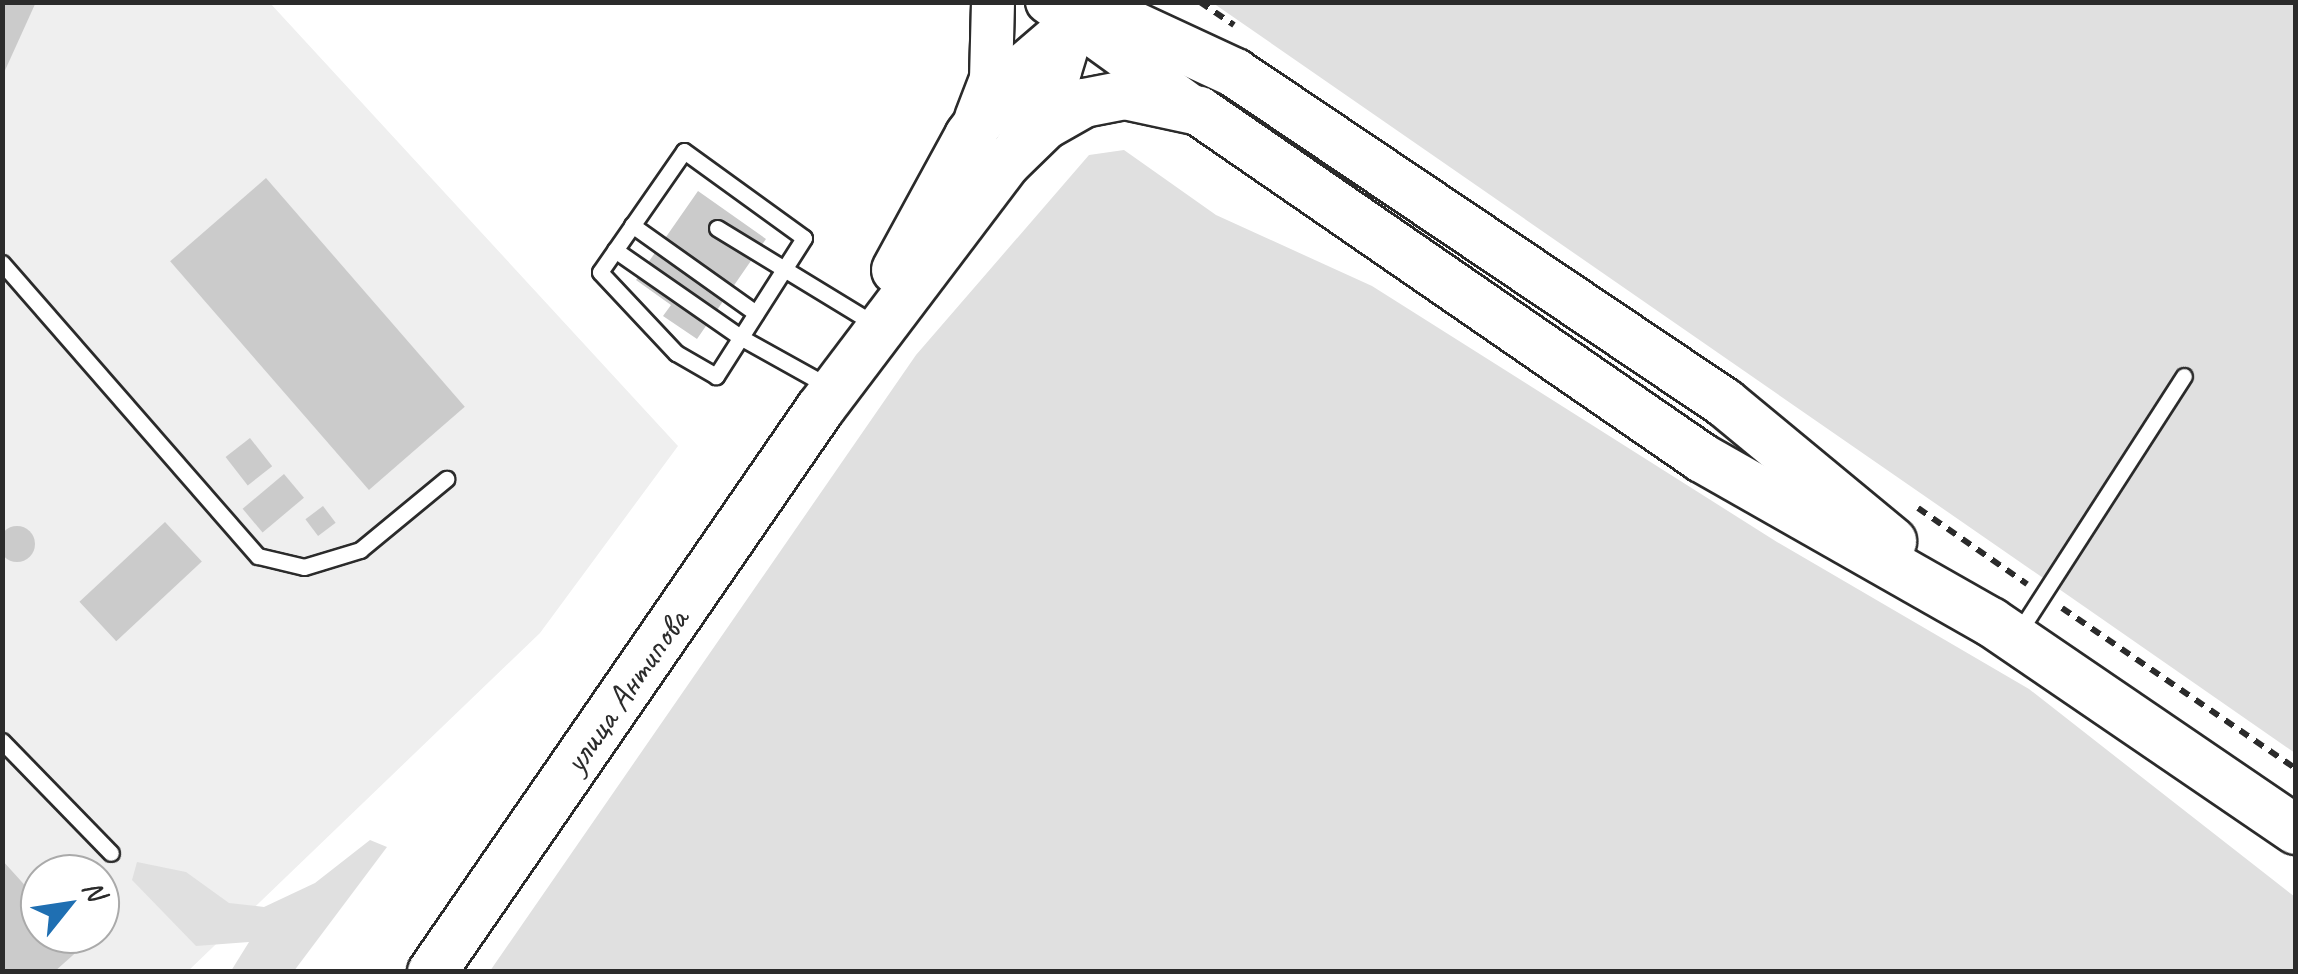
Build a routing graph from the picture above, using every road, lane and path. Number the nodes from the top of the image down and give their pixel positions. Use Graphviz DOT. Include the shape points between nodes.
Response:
graph roads {
  1 [pos="993,2"];
  2 [pos="1130,2"];
  3 [pos="1067,9"];
  4 [pos="1235,73"];
  5 [pos="1200,111"];
  6 [pos="969,136"];
  7 [pos="1007,162"];
  8 [pos="632,225"];
  9 [pos="717,228"];
  10 [pos="615,250"];
  11 [pos="2,263"];
  12 [pos="783,271"];
  13 [pos="756,313"];
  14 [pos="868,320"];
  15 [pos="740,336"];
  16 [pos="2184,376"];
  17 [pos="826,398"];
  18 [pos="446,479"];
  19 [pos="2003,630"];
  20 [pos="2,742"];
  21 [pos="2296,830"];
  22 [pos="110,853"];
  23 [pos="432,972"];
  1 -- 6 [label="main road" via="991,80"];
  2 -- 4 [label="main road"];
  3 -- 4 [label="main road" via="1121,20"];
  3 -- 5 [label="main road"];
  3 -- 6 [label="main road, улица Антипова"];
  3 -- 7 [label="main road" via="1060,71"];
  4 -- 19 [label="main road" via="1725,403"];
  5 -- 7 [label="main road, улица Антипова" via="1126,96 1084,103 1045,126"];
  5 -- 19 [label="main road" via="1702,458"];
  6 -- 14 [label="main road, улица Антипова"];
  7 -- 17 [label="main road, улица Антипова"];
  8 -- 10 [label="lane"];
  8 -- 12 [label="lane" via="684,150 804,238"];
  8 -- 13 [label="lane"];
  9 -- 12 [label="lane"];
  10 -- 15 [label="lane"];
  10 -- 15 [label="lane" via="600,272 676,353 716,376"];
  11 -- 18 [label="lane" via="258,556 304,567 360,550"];
  12 -- 13 [label="lane"];
  12 -- 14 [label="lane"];
  13 -- 15 [label="lane"];
  14 -- 17 [label="main road, улица Антипова"];
  15 -- 17 [label="lane"];
  16 -- 19 [label="lane"];
  17 -- 23 [label="main road, улица Антипова"];
  19 -- 21 [label="main road"];
  20 -- 22 [label="lane"];
}
